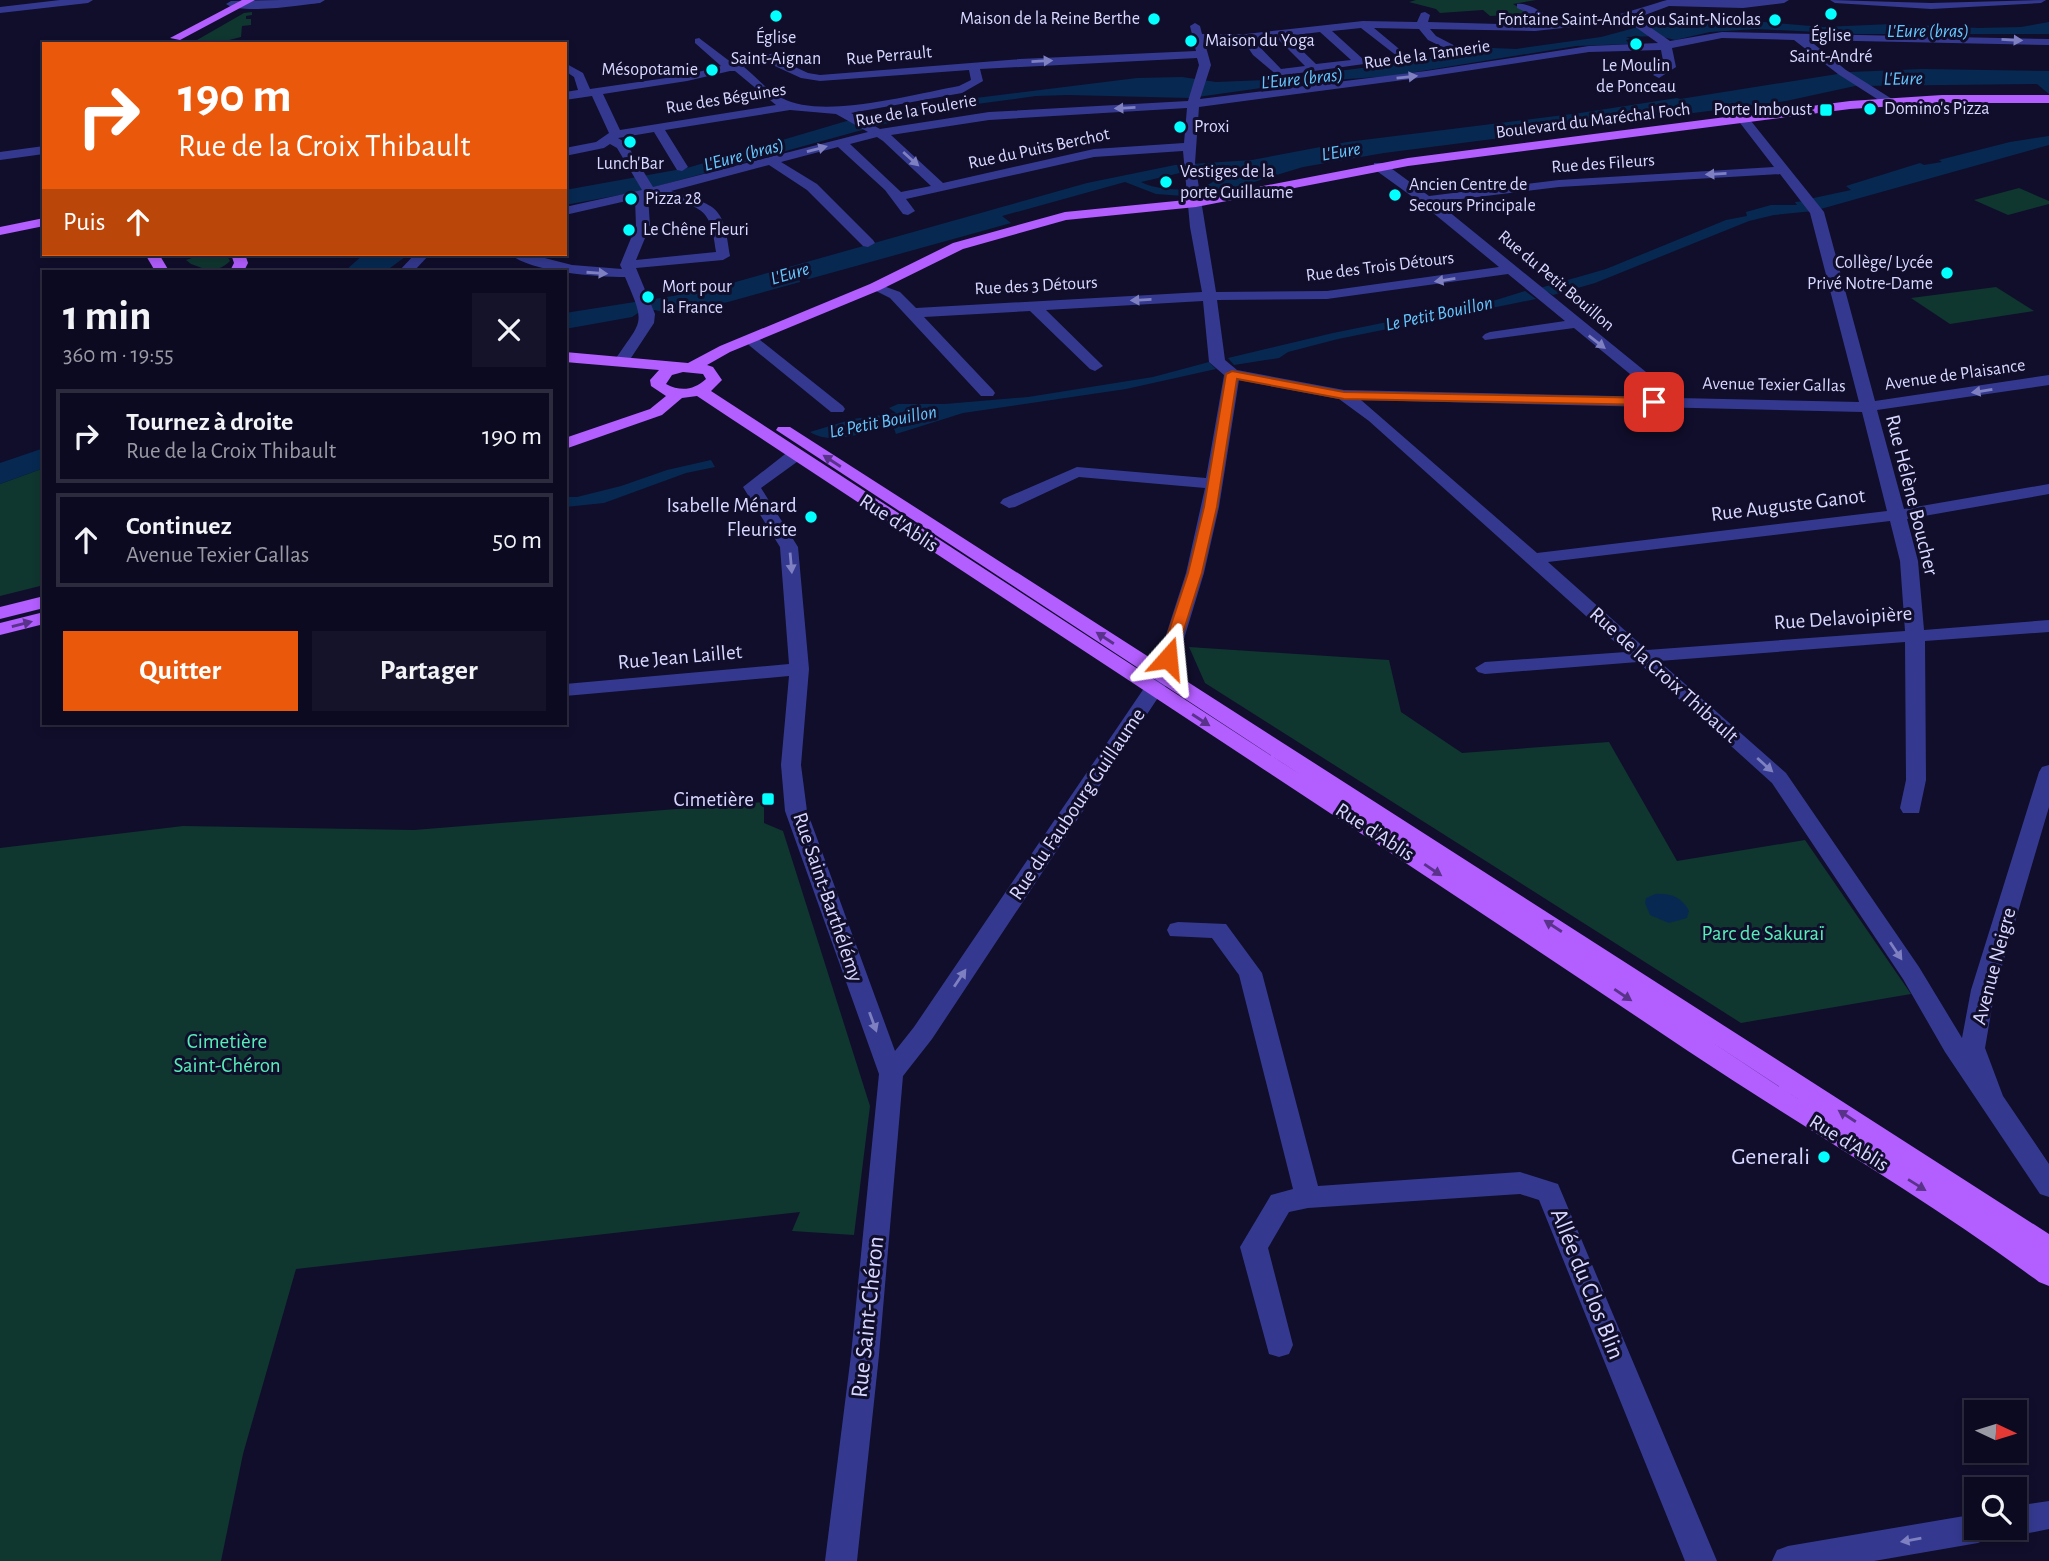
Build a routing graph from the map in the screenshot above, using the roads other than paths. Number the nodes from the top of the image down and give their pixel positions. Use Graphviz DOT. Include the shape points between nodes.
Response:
graph roads {
  1 [pos="88,0"];
  2 [pos="320,0"];
  3 [pos="1784,0"];
  4 [pos="1835,0"];
  5 [pos="2041,0"];
  6 [pos="1759,1"];
  7 [pos="1876,1"];
  8 [pos="241,2"];
  9 [pos="1521,6"];
  10 [pos="1427,9"];
  11 [pos="0,10"];
  12 [pos="1634,21"];
  13 [pos="1363,24"];
  14 [pos="1422,24"];
  15 [pos="1560,25"];
  16 [pos="1322,28"];
  17 [pos="1279,34"];
  18 [pos="1795,35"];
  19 [pos="1246,37"];
  20 [pos="173,41"];
  21 [pos="699,41"];
  22 [pos="2049,42"];
  23 [pos="1665,44"];
  24 [pos="980,50"];
  25 [pos="1459,52"];
  26 [pos="787,53"];
  27 [pos="1203,54"];
  28 [pos="768,58"];
  29 [pos="1406,61"];
  30 [pos="981,65"];
  31 [pos="567,67"];
  32 [pos="735,68"];
  33 [pos="1314,69"];
  34 [pos="1659,75"];
  35 [pos="591,93"];
  36 [pos="567,96"];
  37 [pos="1194,101"];
  38 [pos="1888,102"];
  39 [pos="2047,103"];
  40 [pos="790,106"];
  41 [pos="845,114"];
  42 [pos="1743,119"];
  43 [pos="657,127"];
  44 [pos="876,131"];
  45 [pos="613,136"];
  46 [pos="841,143"];
  47 [pos="1188,147"];
  48 [pos="42,150"];
  49 [pos="567,152"];
  50 [pos="0,156"];
  51 [pos="771,161"];
  52 [pos="1379,166"];
  53 [pos="682,167"];
  54 [pos="1784,170"];
  55 [pos="1192,184"];
  56 [pos="941,188"];
  57 [pos="649,191"];
  58 [pos="897,197"];
  59 [pos="1426,200"];
  60 [pos="1175,206"];
  61 [pos="567,211"];
  62 [pos="908,211"];
  63 [pos="42,214"];
  64 [pos="0,221"];
  65 [pos="42,222"];
  66 [pos="1197,227"];
  67 [pos="0,231"];
  68 [pos="868,243"];
  69 [pos="421,256"];
  70 [pos="522,256"];
  71 [pos="240,260"];
  72 [pos="629,269"];
  73 [pos="1512,269"];
  74 [pos="225,270"];
  75 [pos="407,270"];
  76 [pos="875,288"];
  77 [pos="1209,296"];
  78 [pos="846,300"];
  79 [pos="1034,306"];
  80 [pos="912,313"];
  81 [pos="1574,324"];
  82 [pos="1490,337"];
  83 [pos="755,343"];
  84 [pos="567,357"];
  85 [pos="622,361"];
  86 [pos="1095,366"];
  87 [pos="567,367"];
  88 [pos="687,367"];
  89 [pos="1224,368"];
  90 [pos="2049,380"];
  91 [pos="708,383"];
  92 [pos="668,391"];
  93 [pos="986,393"];
  94 [pos="1344,395"];
  95 [pos="1673,402"];
  96 [pos="1867,407"];
  97 [pos="837,409"];
  98 [pos="567,431"];
  99 [pos="567,443"];
  100 [pos="795,455"];
  101 [pos="1214,484"];
  102 [pos="2049,489"];
  103 [pos="1009,503"];
  104 [pos="1897,515"];
  105 [pos="1532,559"];
  106 [pos="42,602"];
  107 [pos="0,613"];
  108 [pos="42,618"];
  109 [pos="2049,626"];
  110 [pos="0,629"];
  111 [pos="1915,635"];
  112 [pos="1641,655"];
  113 [pos="1485,668"];
  114 [pos="799,669"];
  115 [pos="1158,682"];
  116 [pos="567,690"];
  117 [pos="2049,772"];
  118 [pos="1911,808"];
  119 [pos="1178,930"];
  120 [pos="891,1074"];
  121 [pos="1992,1099"];
  122 [pos="2049,1186"];
  123 [pos="1308,1197"];
  124 [pos="2049,1248"];
  125 [pos="2049,1274"];
  126 [pos="1279,1345"];
  127 [pos="2049,1515"];
  128 [pos="2027,1519"];
  129 [pos="1964,1530"];
  130 [pos="841,1561"];
  131 [pos="1701,1561"];
  132 [pos="1788,1561"];
  1 -- 11 [label="street"];
  2 -- 8 [label="street"];
  3 -- 6 [label="street"];
  4 -- 7 [label="street"];
  5 -- 7 [label="street" via="1941,6"];
  6 -- 12 [label="street" via="1668,3"];
  8 -- 20 [label="main road"];
  9 -- 15 [label="street"];
  10 -- 14 [label="street"];
  12 -- 15 [label="street"];
  12 -- 23 [label="street"];
  13 -- 14 [label="street"];
  13 -- 16 [label="street"];
  13 -- 29 [label="street"];
  14 -- 15 [label="street"];
  14 -- 25 [label="street" via="1432,38"];
  16 -- 17 [label="street"];
  16 -- 33 [label="street" via="1360,62"];
  17 -- 19 [label="street"];
  17 -- 33 [label="street"];
  18 -- 22 [label="street, Rue de la Tannerie, one-way"];
  18 -- 23 [label="street, Rue de la Tannerie" via="1714,35"];
  18 -- 38 [label="street"];
  19 -- 27 [label="street" via="1196,32"];
  19 -- 33 [label="street" via="1278,73"];
  21 -- 32 [label="street"];
  23 -- 34 [label="street" via="1670,66"];
  37 -- 23 [label="street, Rue de la Tannerie, one-way" via="1426,74 1589,49"];
  24 -- 30 [label="street"];
  26 -- 28 [label="street"];
  30 -- 27 [label="street, Rue Perrault, one-way"];
  27 -- 37 [label="street, Rue du Faubourg Guillaume" via="1205,65"];
  28 -- 30 [label="street, Rue Perrault" via="805,76"];
  28 -- 32 [label="street"];
  30 -- 41 [label="street" via="977,81 962,89"];
  31 -- 35 [label="street" via="579,75"];
  32 -- 35 [label="street"];
  32 -- 40 [label="street"];
  35 -- 36 [label="street"];
  35 -- 45 [label="street"];
  37 -- 44 [label="street, Rue de la Foulerie, one-way" via="989,116"];
  37 -- 47 [label="street, Rue du Faubourg Guillaume"];
  38 -- 39 [label="main road, Boulevard du Maréchal Foch" via="1998,99"];
  38 -- 42 [label="main road, Boulevard du Maréchal Foch"];
  40 -- 41 [label="street, Rue des Béguines"];
  40 -- 43 [label="street, Rue des Béguines"];
  41 -- 44 [label="street, Rue des Béguines"];
  42 -- 52 [label="main road, Boulevard du Maréchal Foch"];
  42 -- 54 [label="street"];
  43 -- 45 [label="street, Rue des Béguines"];
  43 -- 53 [label="street"];
  44 -- 46 [label="street, Rue de la Foulerie"];
  44 -- 56 [label="street, Rue des Béguines, one-way"];
  45 -- 49 [label="street, Rue des Béguines" via="600,145"];
  45 -- 57 [label="street"];
  51 -- 46 [label="street, Rue de la Foulerie, one-way"];
  46 -- 58 [label="street"];
  47 -- 55 [label="street, Rue du Faubourg Guillaume"];
  47 -- 56 [label="street, Rue du Puits Berchot" via="1094,153"];
  48 -- 50 [label="street"];
  51 -- 57 [label="street, Rue de la Foulerie"];
  51 -- 68 [label="street" via="812,187"];
  52 -- 55 [label="main road, Boulevard du Maréchal Foch"];
  52 -- 59 [label="street, Rue du Petit Bouillon"];
  54 -- 59 [label="street, Rue des Fileurs, one-way" via="1486,190"];
  54 -- 96 [label="street, Rue Hélène Boucher" via="1817,212"];
  55 -- 60 [label="main road, Boulevard du Maréchal Foch"];
  55 -- 66 [label="street, Rue du Faubourg Guillaume"];
  56 -- 58 [label="street, Rue du Puits Berchot"];
  57 -- 61 [label="street, Rue de la Foulerie"];
  57 -- 72 [label="street"];
  57 -- 72 [label="street" via="710,209 719,224 723,256"];
  58 -- 62 [label="street"];
  59 -- 73 [label="street, Rue du Petit Bouillon"];
  60 -- 66 [label="street"];
  60 -- 76 [label="main road, Boulevard du Maréchal Foch" via="1065,216 1000,232 958,246"];
  63 -- 64 [label="main road"];
  65 -- 67 [label="main road"];
  66 -- 77 [label="street, Rue du Faubourg Guillaume"];
  69 -- 75 [label="street"];
  70 -- 72 [label="street, one-way" via="579,271"];
  71 -- 74 [label="main road"];
  72 -- 85 [label="street" via="647,323"];
  73 -- 77 [label="street, Rue des Trois Détours, one-way" via="1327,295"];
  73 -- 81 [label="street, Rue du Petit Bouillon"];
  76 -- 78 [label="main road, Boulevard du Maréchal Foch"];
  76 -- 80 [label="street" via="895,295"];
  77 -- 79 [label="street, Rue des 3 Détours, one-way"];
  77 -- 89 [label="street, Rue du Faubourg Guillaume"];
  78 -- 83 [label="main road"];
  78 -- 88 [label="main road"];
  79 -- 80 [label="street, Rue des 3 Détours"];
  79 -- 86 [label="street"];
  80 -- 93 [label="street"];
  81 -- 82 [label="street"];
  81 -- 95 [label="street, Rue du Petit Bouillon, one-way"];
  83 -- 91 [label="main road"];
  83 -- 97 [label="street"];
  84 -- 85 [label="main road"];
  85 -- 88 [label="main road"];
  87 -- 92 [label="main road" via="617,371"];
  88 -- 91 [label="main road"];
  88 -- 92 [label="main road" via="666,372"];
  89 -- 94 [label="street, Rue de la Croix Thibault"];
  89 -- 101 [label="street, Rue du Faubourg Guillaume"];
  90 -- 96 [label="street, Avenue de Plaisance, one-way"];
  91 -- 92 [label="main road"];
  91 -- 100 [label="main road, Rue d'Ablis"];
  115 -- 91 [label="main road, Rue d'Ablis, one-way"];
  92 -- 98 [label="main road"];
  92 -- 99 [label="main road" via="656,412"];
  94 -- 95 [label="street, Avenue Texier Gallas"];
  94 -- 105 [label="street, Rue de la Croix Thibault"];
  95 -- 96 [label="street, Avenue Texier Gallas"];
  96 -- 104 [label="street, Rue Hélène Boucher"];
  100 -- 114 [label="street, Rue Saint-Barthélémy, one-way" via="751,486 789,547"];
  100 -- 115 [label="main road, Rue d'Ablis"];
  101 -- 103 [label="street" via="1077,472"];
  101 -- 115 [label="street, Rue du Faubourg Guillaume" via="1195,573"];
  102 -- 104 [label="street, Rue Auguste Ganot"];
  104 -- 105 [label="street, Rue Auguste Ganot"];
  104 -- 111 [label="street, Rue Hélène Boucher" via="1909,561"];
  105 -- 112 [label="street, Rue de la Croix Thibault"];
  106 -- 107 [label="main road"];
  110 -- 108 [label="main road, one-way"];
  109 -- 111 [label="street, Rue Delavoipière"];
  111 -- 112 [label="street, Rue Delavoipière"];
  111 -- 118 [label="street, Rue Hélène Boucher" via="1916,780"];
  112 -- 113 [label="street, Rue Delavoipière"];
  112 -- 121 [label="street, Rue de la Croix Thibault, one-way" via="1779,778"];
  114 -- 116 [label="street, Rue Jean Laillet"];
  114 -- 120 [label="street, Rue Saint-Barthélémy, one-way" via="791,765 796,811"];
  120 -- 115 [label="street, Rue du Faubourg Guillaume, one-way"];
  124 -- 115 [label="main road, Rue d'Ablis, one-way"];
  115 -- 125 [label="main road, Rue d'Ablis, one-way" via="1384,837 1786,1104 1989,1230"];
  117 -- 121 [label="street, Avenue Neigre" via="1983,990 1973,1048"];
  119 -- 123 [label="street" via="1217,930 1250,972"];
  120 -- 130 [label="street, Rue Saint-Chéron"];
  121 -- 122 [label="street, Avenue Neigre"];
  123 -- 126 [label="street, Allée du Clos Blin" via="1280,1203 1254,1247"];
  123 -- 131 [label="street, Allée du Clos Blin" via="1520,1183 1549,1192"];
  127 -- 128 [label="street"];
  129 -- 132 [label="street, one-way"];
}
